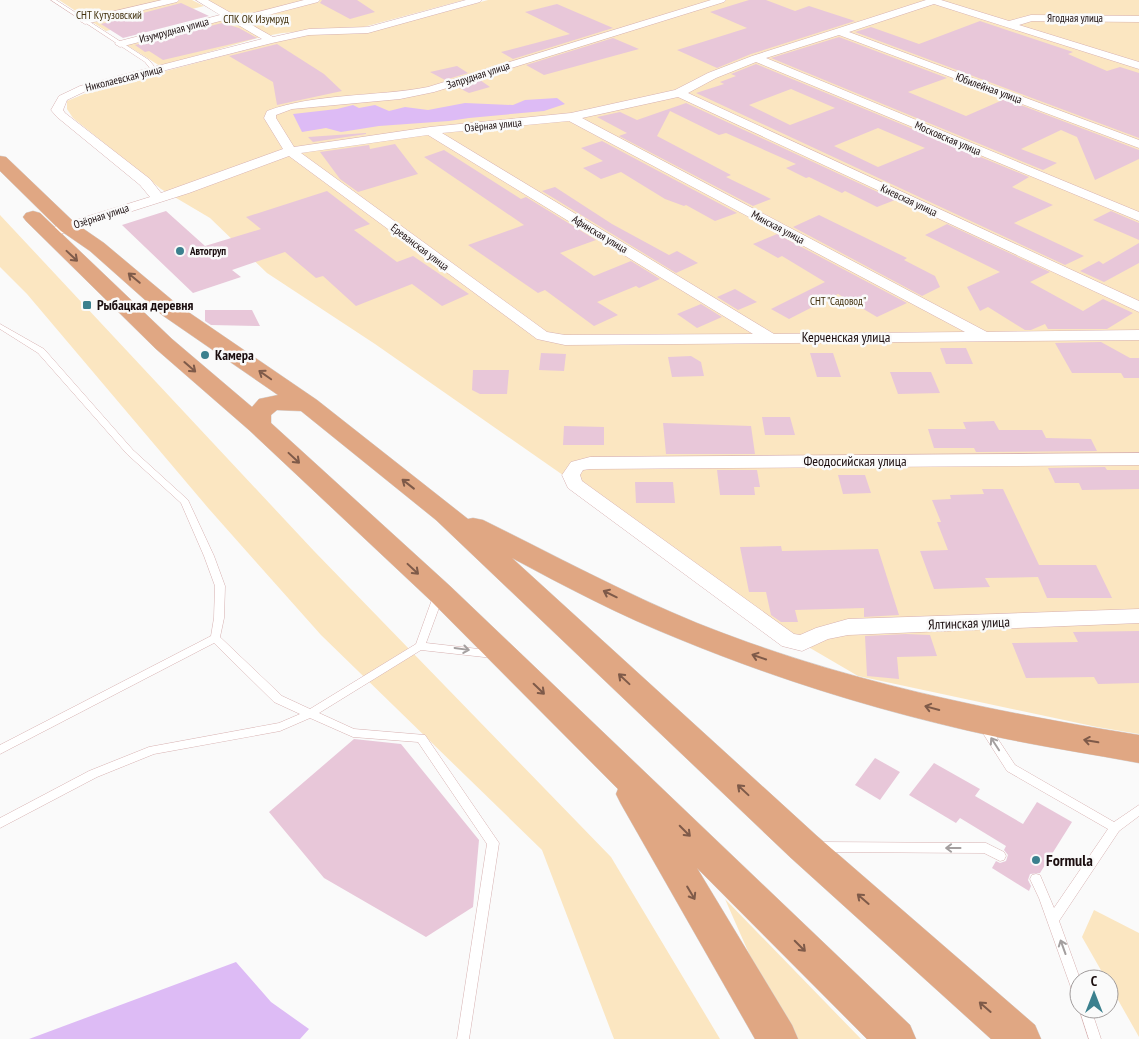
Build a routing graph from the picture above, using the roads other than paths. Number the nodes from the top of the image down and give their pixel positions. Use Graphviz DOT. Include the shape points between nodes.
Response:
graph roads {
  1 [pos="52,0"];
  2 [pos="174,0"];
  3 [pos="201,0"];
  4 [pos="315,0"];
  5 [pos="477,0"];
  6 [pos="721,0"];
  7 [pos="932,0"];
  8 [pos="233,18"];
  9 [pos="1139,18"];
  10 [pos="85,21"];
  11 [pos="1011,24"];
  12 [pos="839,32"];
  13 [pos="271,40"];
  14 [pos="120,44"];
  15 [pos="756,58"];
  16 [pos="1127,62"];
  17 [pos="1139,62"];
  18 [pos="1139,66"];
  19 [pos="155,71"];
  20 [pos="679,94"];
  21 [pos="571,117"];
  22 [pos="430,132"];
  23 [pos="1139,144"];
  24 [pos="290,151"];
  25 [pos="0,161"];
  26 [pos="0,184"];
  27 [pos="158,198"];
  28 [pos="1139,217"];
  29 [pos="58,230"];
  30 [pos="1139,307"];
  31 [pos="0,326"];
  32 [pos="1139,335"];
  33 [pos="984,336"];
  34 [pos="769,337"];
  35 [pos="553,339"];
  36 [pos="308,405"];
  37 [pos="258,425"];
  38 [pos="1139,459"];
  39 [pos="446,514"];
  40 [pos="440,593"];
  41 [pos="1139,616"];
  42 [pos="215,638"];
  43 [pos="420,646"];
  44 [pos="504,655"];
  45 [pos="798,656"];
  46 [pos="310,714"];
  47 [pos="979,720"];
  48 [pos="1139,749"];
  49 [pos="0,750"];
  50 [pos="613,760"];
  51 [pos="1139,810"];
  52 [pos="0,823"];
  53 [pos="1115,828"];
  54 [pos="804,847"];
  55 [pos="1000,856"];
  56 [pos="1036,879"];
  57 [pos="1053,920"];
  58 [pos="1070,969"];
  59 [pos="1089,1019"];
  60 [pos="463,1039"];
  61 [pos="778,1039"];
  62 [pos="896,1039"];
  63 [pos="1021,1039"];
  64 [pos="1096,1039"];
  1 -- 10 [label="lane"];
  2 -- 10 [label="street"];
  3 -- 8 [label="street"];
  4 -- 8 [label="street"];
  5 -- 13 [label="street, Николаевская улица" via="368,30 309,32"];
  6 -- 24 [label="street, Запрудная улица" via="430,90 276,110 270,118"];
  7 -- 11 [label="street"];
  7 -- 12 [label="street, Озёрная улица"];
  8 -- 13 [label="street"];
  8 -- 14 [label="street, Изумрудная улица"];
  9 -- 11 [label="street, Ягодная улица" via="1032,18"];
  10 -- 14 [label="lane"];
  11 -- 16 [label="street"];
  12 -- 15 [label="street, Озёрная улица"];
  12 -- 23 [label="street, Юбилейная улица"];
  13 -- 19 [label="street, Николаевская улица"];
  14 -- 19 [label="lane" via="147,61"];
  15 -- 20 [label="street, Озёрная улица" via="725,69"];
  15 -- 28 [label="street, Московская улица"];
  16 -- 17 [label="street"];
  16 -- 18 [label="street"];
  19 -- 27 [label="street, Николаевская улица" via="72,93 58,104 58,110 144,182"];
  20 -- 21 [label="street, Озёрная улица"];
  20 -- 30 [label="street, Киевская улица"];
  21 -- 22 [label="street, Озёрная улица"];
  21 -- 33 [label="street, Минская улица"];
  22 -- 24 [label="street, Озёрная улица"];
  22 -- 34 [label="street, Афинская улица"];
  24 -- 27 [label="street, Озёрная улица"];
  24 -- 35 [label="street, Ереванская улица" via="534,332"];
  25 -- 29 [label="main road"];
  26 -- 29 [label="main road"];
  27 -- 29 [label="street, Озёрная улица"];
  36 -- 29 [label="main road, one-way" via="170,310 97,247"];
  29 -- 37 [label="main road, one-way" via="164,344"];
  31 -- 42 [label="lane" via="42,351 130,452 185,502 220,586 220,618"];
  32 -- 33 [label="street, Керченская улица"];
  33 -- 34 [label="street, Керченская улица"];
  34 -- 35 [label="street, Керченская улица"];
  36 -- 37 [label="main road" via="273,402 262,408"];
  39 -- 36 [label="main road, one-way"];
  37 -- 40 [label="main road, one-way"];
  38 -- 45 [label="street, Феодосийская улица" via="590,463 572,470 574,484 784,638"];
  45 -- 39 [label="main road, one-way" via="718,643 654,616"];
  54 -- 39 [label="main road, one-way"];
  40 -- 43 [label="lane"];
  40 -- 44 [label="main road"];
  41 -- 45 [label="street, Ялтинская улица" via="848,628 823,633"];
  42 -- 46 [label="lane" via="278,699"];
  42 -- 49 [label="lane"];
  43 -- 44 [label="lane, one-way"];
  43 -- 46 [label="lane"];
  44 -- 50 [label="main road, one-way"];
  47 -- 45 [label="main road, one-way" via="872,692"];
  46 -- 52 [label="lane" via="280,727 153,750 94,774"];
  46 -- 60 [label="lane" via="353,733 421,738 494,843"];
  48 -- 47 [label="main road, one-way"];
  53 -- 47 [label="lane, one-way" via="1011,768"];
  50 -- 61 [label="main road, one-way"];
  50 -- 62 [label="main road, one-way"];
  51 -- 53 [label="lane"];
  53 -- 57 [label="lane"];
  55 -- 54 [label="lane, one-way" via="986,848"];
  63 -- 54 [label="main road, one-way"];
  56 -- 57 [label="lane"];
  58 -- 57 [label="lane, one-way"];
  59 -- 64 [label="lane"];
}
